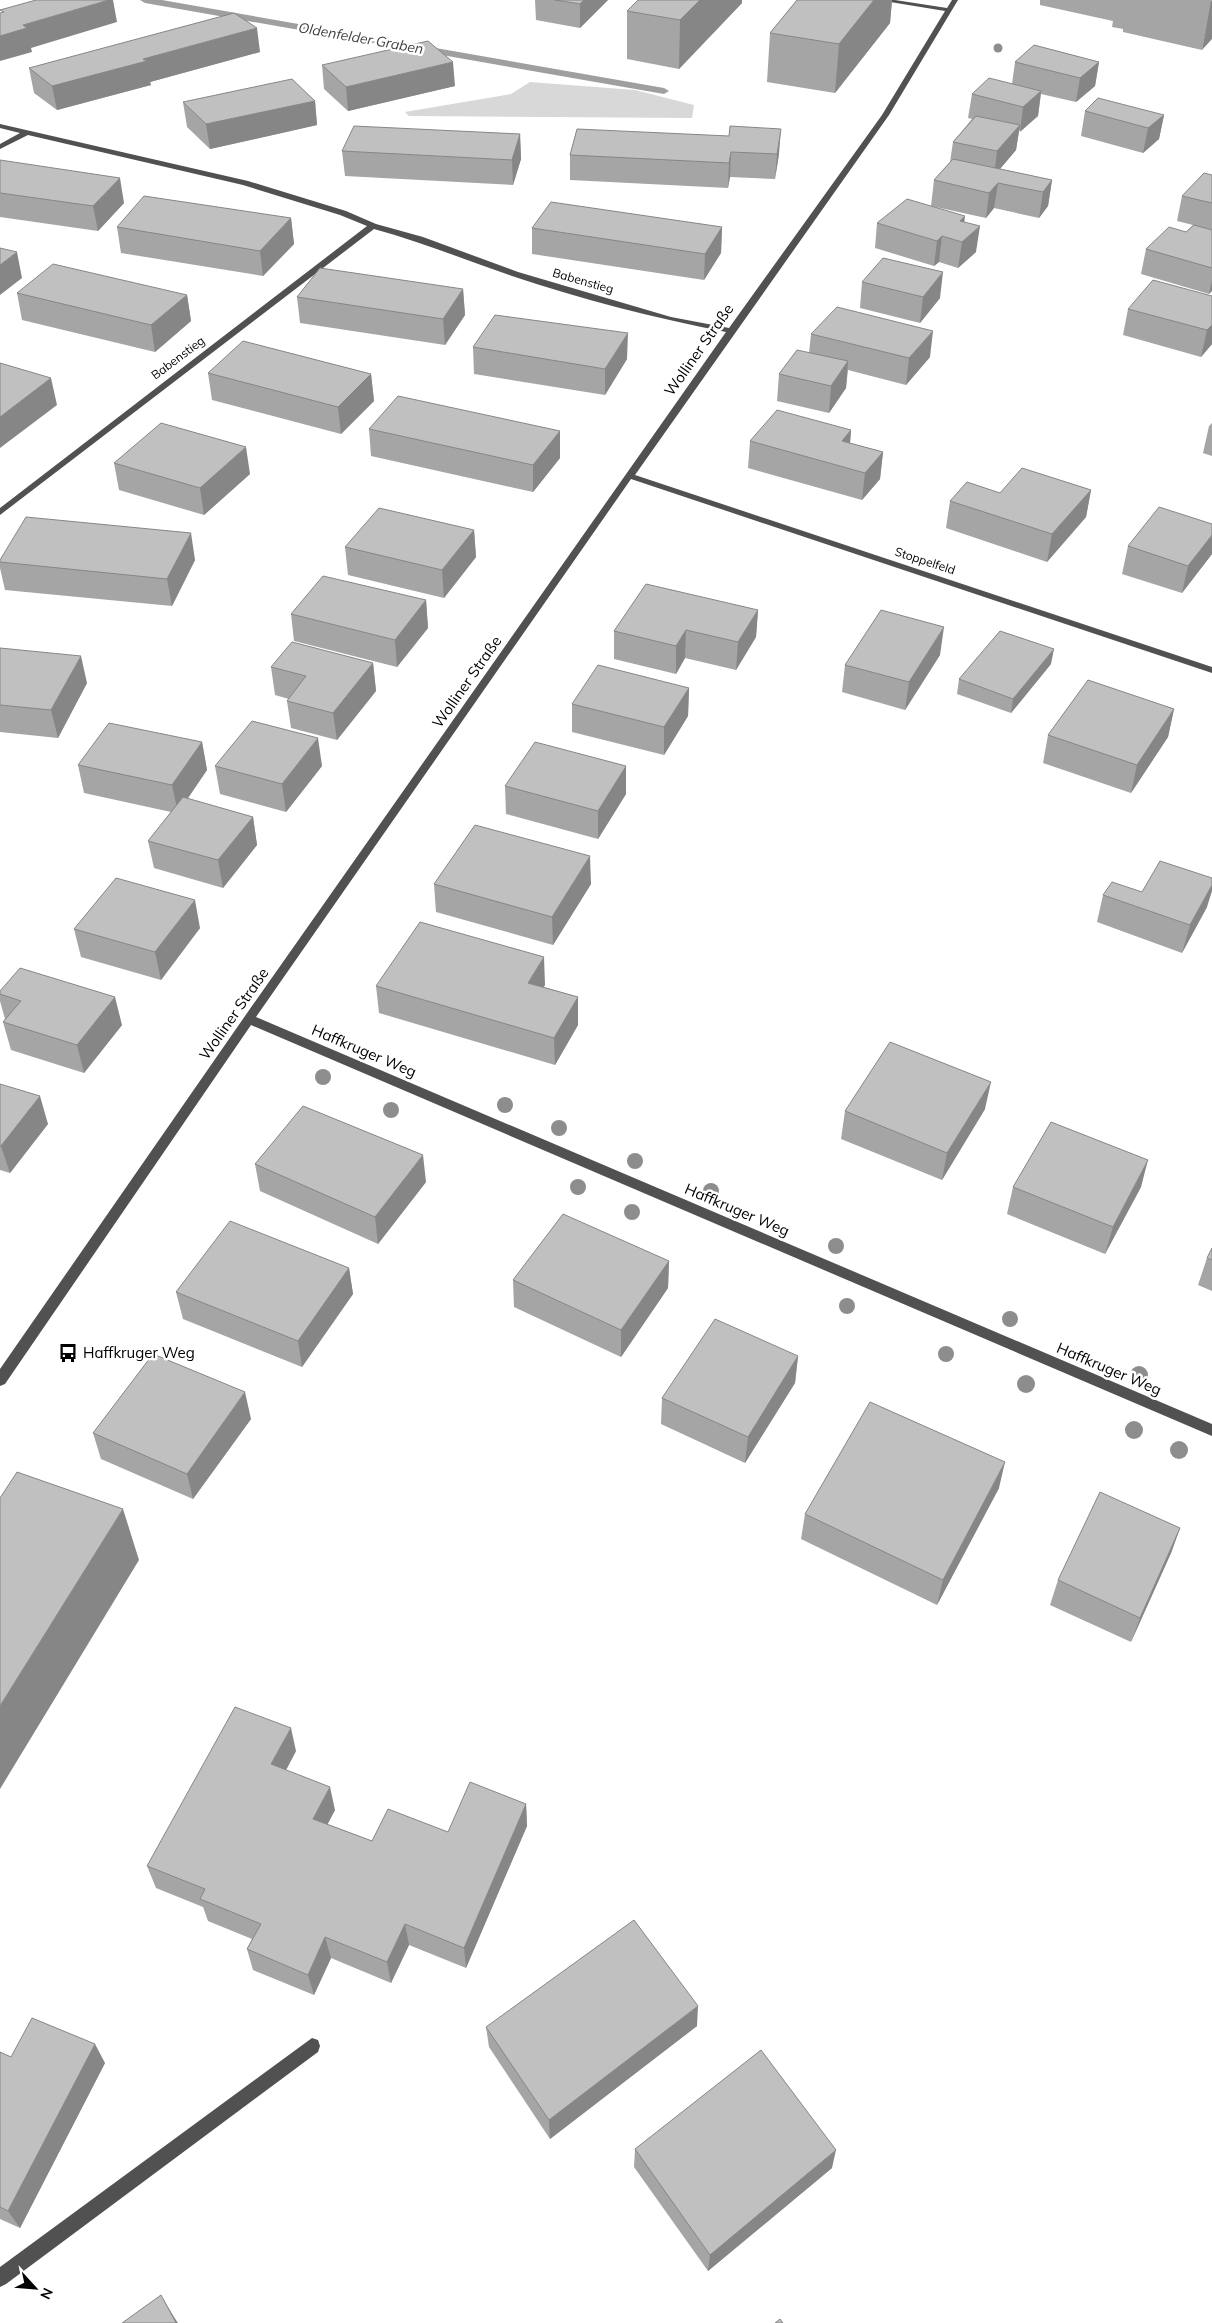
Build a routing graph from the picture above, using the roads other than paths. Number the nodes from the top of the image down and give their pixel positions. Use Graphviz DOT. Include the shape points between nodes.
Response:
graph roads {
  1 [pos="881,0"];
  2 [pos="955,0"];
  3 [pos="950,10"];
  4 [pos="0,126"];
  5 [pos="27,132"];
  6 [pos="0,147"];
  7 [pos="373,226"];
  8 [pos="732,331"];
  9 [pos="630,476"];
  10 [pos="0,512"];
  11 [pos="1212,670"];
  12 [pos="249,1019"];
  13 [pos="0,1380"];
  14 [pos="1212,1430"];
  15 [pos="312,2046"];
  16 [pos="0,2278"];
  1 -- 3 [label="street"];
  2 -- 3 [label="street, Wolliner Straße"];
  3 -- 8 [label="street, Wolliner Straße" via="885,115"];
  4 -- 5 [label="street, Babenstieg"];
  5 -- 6 [label="street"];
  5 -- 7 [label="street, Babenstieg" via="245,183 343,213"];
  7 -- 8 [label="street, Babenstieg" via="420,239 515,274 670,319"];
  7 -- 10 [label="street, Babenstieg"];
  8 -- 9 [label="street, Wolliner Straße"];
  9 -- 11 [label="street, Stoppelfeld"];
  9 -- 12 [label="street, Wolliner Straße"];
  12 -- 13 [label="street, Wolliner Straße"];
  12 -- 14 [label="street, Haffkruger Weg"];
  15 -- 16 [label="street"];
}
